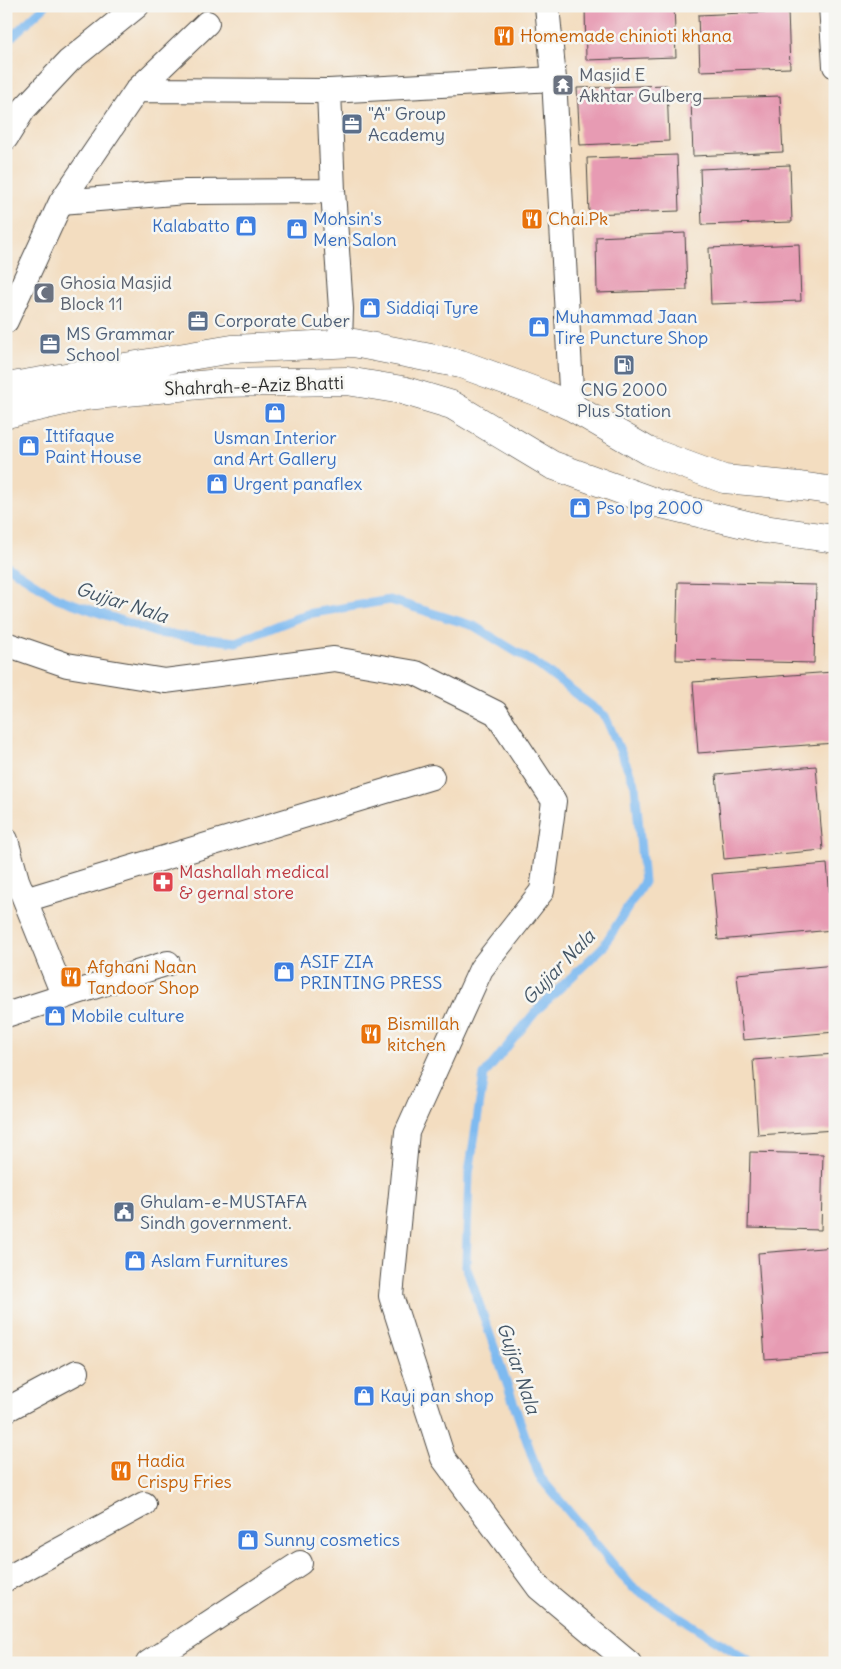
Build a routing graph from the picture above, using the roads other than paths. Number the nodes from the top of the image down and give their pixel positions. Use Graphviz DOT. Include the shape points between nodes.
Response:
graph roads {
  1 [pos="137,6"];
  2 [pos="547,6"];
  3 [pos="831,6"];
  4 [pos="206,23"];
  5 [pos="835,66"];
  6 [pos="554,79"];
  7 [pos="137,90"];
  8 [pos="329,91"];
  9 [pos="6,138"];
  10 [pos="333,191"];
  11 [pos="61,202"];
  12 [pos="6,321"];
  13 [pos="340,344"];
  14 [pos="6,387"];
  15 [pos="572,407"];
  16 [pos="6,414"];
  17 [pos="835,492"];
  18 [pos="835,539"];
  19 [pos="6,644"];
  20 [pos="432,777"];
  21 [pos="6,840"];
  22 [pos="25,900"];
  23 [pos="168,963"];
  24 [pos="64,997"];
  25 [pos="6,1015"];
  26 [pos="77,1372"];
  27 [pos="6,1410"];
  28 [pos="144,1504"];
  29 [pos="300,1563"];
  30 [pos="6,1580"];
  31 [pos="148,1663"];
  32 [pos="629,1663"];
  1 -- 9 [label="street" via="69,61 24,109"];
  2 -- 6 [label="street"];
  3 -- 5 [label="street"];
  4 -- 7 [label="street"];
  6 -- 8 [label="street"];
  6 -- 15 [label="street"];
  7 -- 8 [label="street"];
  7 -- 11 [label="street"];
  8 -- 10 [label="street"];
  10 -- 11 [label="street" via="186,192"];
  10 -- 13 [label="street" via="341,309"];
  11 -- 12 [label="street"];
  13 -- 14 [label="main road, Shahrah-e-Aziz Bhatti" via="232,349"];
  13 -- 15 [label="main road, Shahrah-e-Aziz Bhatti" via="354,343 461,364"];
  15 -- 17 [label="main road, Shahrah-e-Aziz Bhatti" via="648,451 724,478"];
  16 -- 18 [label="main road, Shahrah-e-Aziz Bhatti" via="86,396 220,383 347,381 402,390 452,405 552,464 657,503 764,528"];
  19 -- 32 [label="street" via="67,665 165,681 334,659 416,673 496,713 554,801 542,891 482,969 408,1132 391,1296 443,1458 539,1588"];
  20 -- 22 [label="street"];
  21 -- 22 [label="street"];
  22 -- 24 [label="street"];
  23 -- 24 [label="street"];
  24 -- 25 [label="street"];
  26 -- 27 [label="street"];
  28 -- 30 [label="street"];
  29 -- 31 [label="street"];
}
